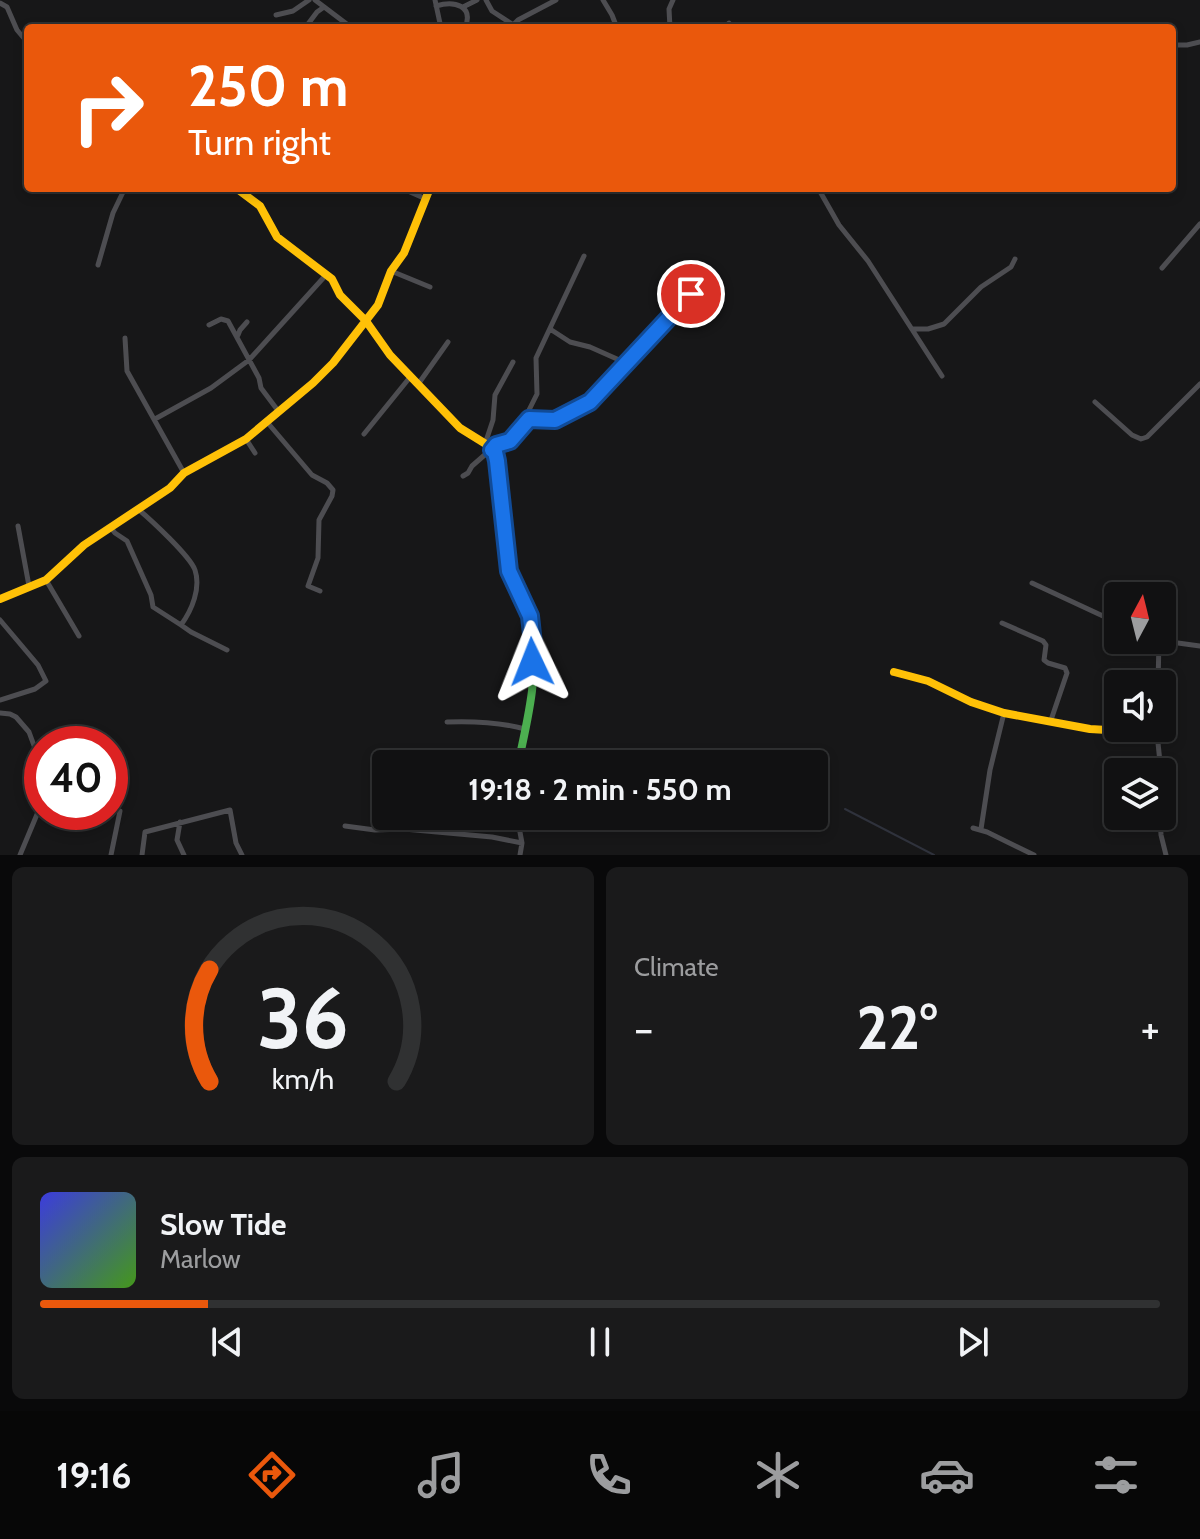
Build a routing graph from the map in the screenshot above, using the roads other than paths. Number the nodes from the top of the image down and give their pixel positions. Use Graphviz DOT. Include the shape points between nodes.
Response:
graph roads {
  1 [pos="309,0"];
  2 [pos="315,0"];
  3 [pos="477,0"];
  4 [pos="486,0"];
  5 [pos="556,0"];
  6 [pos="603,0"];
  7 [pos="673,0"];
  8 [pos="0,3"];
  9 [pos="436,3"];
  10 [pos="324,7"];
  11 [pos="463,7"];
  12 [pos="276,15"];
  13 [pos="308,24"];
  14 [pos="347,24"];
  15 [pos="440,24"];
  16 [pos="467,24"];
  17 [pos="508,24"];
  18 [pos="514,24"];
  19 [pos="615,24"];
  20 [pos="670,24"];
  21 [pos="24,38"];
  22 [pos="1200,42"];
  23 [pos="1176,45"];
  24 [pos="123,192"];
  25 [pos="241,192"];
  26 [pos="410,192"];
  27 [pos="429,192"];
  28 [pos="820,192"];
  29 [pos="427,200"];
  30 [pos="1200,224"];
  31 [pos="584,256"];
  32 [pos="1015,259"];
  33 [pos="98,265"];
  34 [pos="1162,268"];
  35 [pos="391,271"];
  36 [pos="326,275"];
  37 [pos="709,275"];
  38 [pos="430,287"];
  39 [pos="366,321"];
  40 [pos="247,322"];
  41 [pos="209,325"];
  42 [pos="550,329"];
  43 [pos="912,329"];
  44 [pos="237,336"];
  45 [pos="125,338"];
  46 [pos="448,342"];
  47 [pos="249,360"];
  48 [pos="513,362"];
  49 [pos="627,363"];
  50 [pos="411,375"];
  51 [pos="942,376"];
  52 [pos="419,383"];
  53 [pos="1200,384"];
  54 [pos="1095,402"];
  55 [pos="279,412"];
  56 [pos="155,419"];
  57 [pos="267,422"];
  58 [pos="526,422"];
  59 [pos="364,434"];
  60 [pos="246,439"];
  61 [pos="489,447"];
  62 [pos="255,453"];
  63 [pos="184,473"];
  64 [pos="463,476"];
  65 [pos="137,508"];
  66 [pos="18,526"];
  67 [pos="110,527"];
  68 [pos="46,580"];
  69 [pos="1032,583"];
  70 [pos="29,586"];
  71 [pos="320,591"];
  72 [pos="0,599"];
  73 [pos="1104,616"];
  74 [pos="0,620"];
  75 [pos="1002,623"];
  76 [pos="181,625"];
  77 [pos="79,636"];
  78 [pos="1176,642"];
  79 [pos="1200,646"];
  80 [pos="227,650"];
  81 [pos="894,672"];
  82 [pos="0,700"];
  83 [pos="0,713"];
  84 [pos="1004,713"];
  85 [pos="1051,720"];
  86 [pos="447,722"];
  87 [pos="526,730"];
  88 [pos="1104,730"];
  89 [pos="521,750"];
  90 [pos="180,822"];
  91 [pos="345,826"];
  92 [pos="973,828"];
  93 [pos="981,829"];
  94 [pos="116,830"];
  95 [pos="520,830"];
  96 [pos="1161,830"];
  97 [pos="522,843"];
  98 [pos="20,855"];
  99 [pos="111,855"];
  100 [pos="142,855"];
  101 [pos="184,855"];
  102 [pos="242,855"];
  103 [pos="520,855"];
  104 [pos="1034,855"];
  105 [pos="1166,855"];
  1 -- 12 [label="street"];
  2 -- 10 [label="street"];
  3 -- 11 [label="street"];
  4 -- 17 [label="street"];
  5 -- 18 [label="street"];
  6 -- 19 [label="street"];
  7 -- 20 [label="street"];
  8 -- 21 [label="street"];
  9 -- 11 [label="street" via="455,1"];
  9 -- 15 [label="street"];
  10 -- 13 [label="street"];
  10 -- 14 [label="street"];
  11 -- 16 [label="street"];
  22 -- 23 [label="street"];
  24 -- 33 [label="street"];
  25 -- 36 [label="street" via="260,206 277,237"];
  26 -- 29 [label="street"];
  27 -- 29 [label="street"];
  28 -- 43 [label="street"];
  29 -- 35 [label="street"];
  30 -- 34 [label="street"];
  31 -- 42 [label="street"];
  32 -- 43 [label="street" via="944,324"];
  35 -- 38 [label="street"];
  35 -- 39 [label="street"];
  36 -- 39 [label="street"];
  36 -- 47 [label="street"];
  37 -- 49 [label="street"];
  39 -- 50 [label="street"];
  39 -- 55 [label="street" via="333,363"];
  40 -- 44 [label="street"];
  41 -- 44 [label="street" via="228,321"];
  42 -- 49 [label="street"];
  42 -- 58 [label="street" via="536,358 537,394"];
  43 -- 51 [label="street"];
  44 -- 47 [label="street"];
  45 -- 56 [label="street" via="127,371"];
  46 -- 52 [label="street"];
  47 -- 55 [label="street"];
  47 -- 56 [label="street"];
  48 -- 61 [label="street" via="495,395"];
  49 -- 58 [label="street" via="590,402 555,420"];
  50 -- 52 [label="street"];
  50 -- 59 [label="street"];
  52 -- 61 [label="street" via="460,428"];
  53 -- 54 [label="street" via="1141,439"];
  55 -- 57 [label="street"];
  56 -- 63 [label="street"];
  57 -- 60 [label="street"];
  57 -- 71 [label="street" via="312,475 333,490 319,520 318,558 308,586"];
  58 -- 61 [label="street" via="510,441"];
  60 -- 62 [label="street"];
  60 -- 63 [label="street"];
  61 -- 64 [label="street"];
  61 -- 87 [label="street" via="497,461 509,571 531,623"];
  63 -- 65 [label="street"];
  65 -- 67 [label="street"];
  65 -- 76 [label="street" via="195,571 196,591"];
  66 -- 70 [label="street"];
  67 -- 68 [label="street"];
  67 -- 76 [label="street" via="127,541 153,607"];
  68 -- 70 [label="street"];
  68 -- 77 [label="street"];
  69 -- 73 [label="street"];
  70 -- 72 [label="street"];
  74 -- 82 [label="street" via="46,681"];
  75 -- 85 [label="street" via="1043,641 1044,660 1065,668"];
  76 -- 80 [label="street"];
  78 -- 79 [label="street"];
  81 -- 84 [label="street"];
  83 -- 98 [label="street" via="16,717 36,751 38,812"];
  84 -- 85 [label="street"];
  84 -- 93 [label="street"];
  85 -- 88 [label="street"];
  86 -- 87 [label="street" via="483,721"];
  87 -- 89 [label="street"];
  90 -- 100 [label="street" via="145,832"];
  90 -- 101 [label="street" via="177,840"];
  90 -- 102 [label="street" via="230,810"];
  91 -- 97 [label="street"];
  92 -- 93 [label="street"];
  93 -- 104 [label="street"];
  94 -- 99 [label="street"];
  95 -- 97 [label="street"];
  96 -- 105 [label="street"];
  97 -- 103 [label="street"];
}
